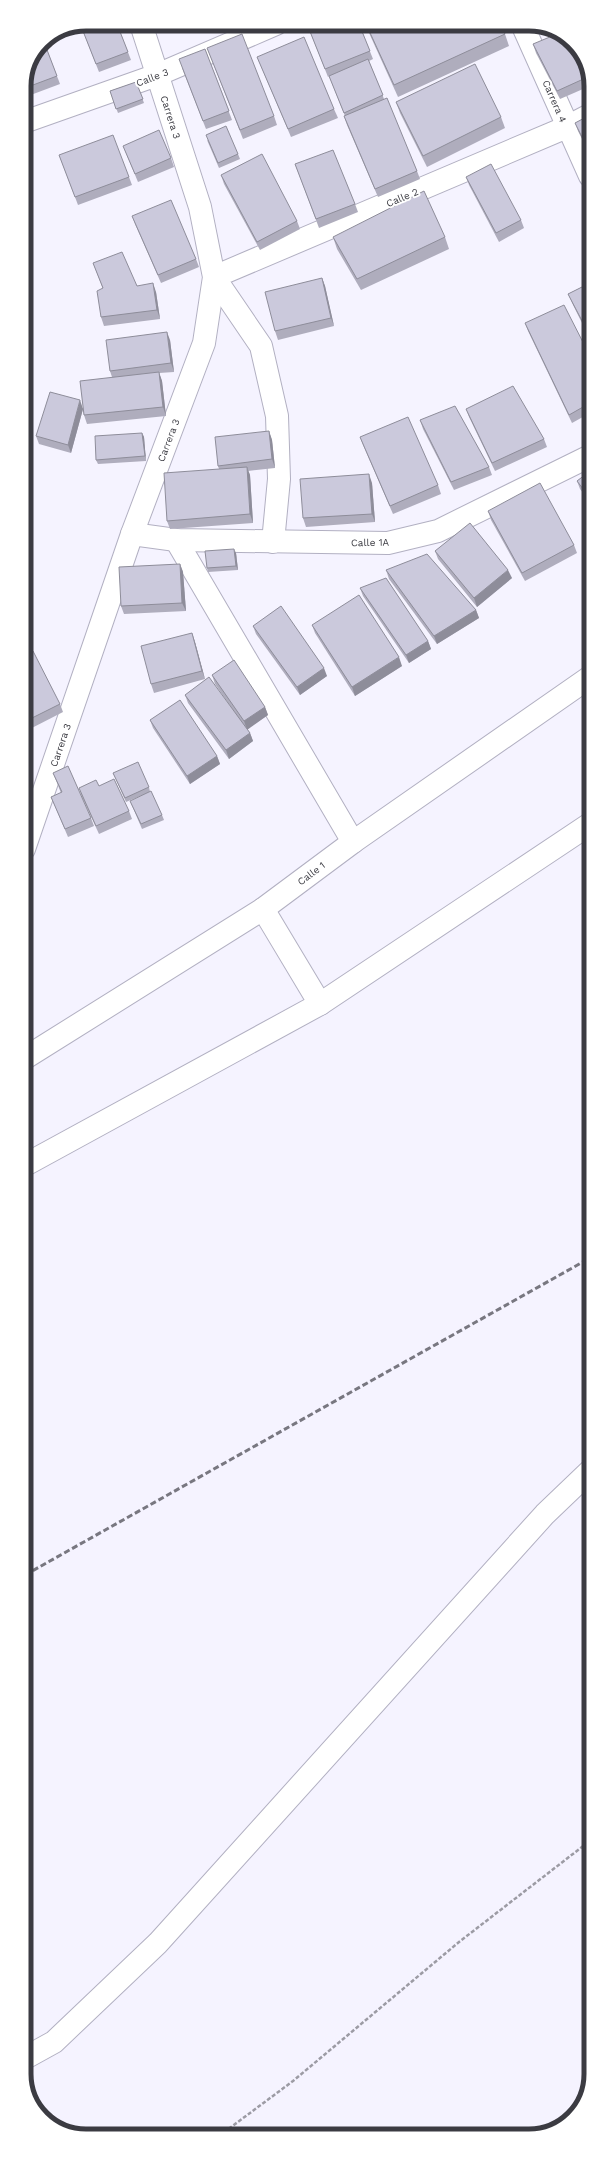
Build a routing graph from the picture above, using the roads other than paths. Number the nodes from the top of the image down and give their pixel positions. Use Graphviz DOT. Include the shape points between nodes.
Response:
graph roads {
  1 [pos="143,31"];
  2 [pos="260,31"];
  3 [pos="525,31"];
  4 [pos="157,75"];
  5 [pos="584,118"];
  6 [pos="31,120"];
  7 [pos="567,127"];
  8 [pos="584,163"];
  9 [pos="214,277"];
  10 [pos="584,459"];
  11 [pos="132,534"];
  12 [pos="176,540"];
  13 [pos="273,542"];
  14 [pos="584,682"];
  15 [pos="584,828"];
  16 [pos="31,829"];
  17 [pos="353,842"];
  18 [pos="263,909"];
  19 [pos="320,1004"];
  20 [pos="31,1054"];
  21 [pos="31,1162"];
  22 [pos="584,1477"];
  23 [pos="31,2055"];
  1 -- 4 [label="street, Carrera 3"];
  2 -- 4 [label="street, Calle 3"];
  3 -- 7 [label="street, Carrera 4"];
  4 -- 6 [label="street, Calle 3"];
  4 -- 9 [label="street, Carrera 3" via="200,207"];
  5 -- 7 [label="street, Calle 2"];
  7 -- 8 [label="street, Carrera 4"];
  7 -- 9 [label="street, Calle 2"];
  9 -- 11 [label="street, Carrera 3" via="204,343"];
  9 -- 13 [label="street" via="261,346 277,416 279,479"];
  10 -- 13 [label="street, Calle 1A" via="438,531 388,543"];
  11 -- 12 [label="street, Calle 1A"];
  11 -- 16 [label="street, Carrera 3"];
  12 -- 13 [label="street, Calle 1A"];
  12 -- 17 [label="street"];
  14 -- 17 [label="street, Calle 1"];
  15 -- 19 [label="street"];
  17 -- 18 [label="street, Calle 1"];
  18 -- 19 [label="street"];
  18 -- 20 [label="street, Calle 1"];
  19 -- 21 [label="street"];
  22 -- 23 [label="street" via="545,1514 158,1943 54,2042"];
}
